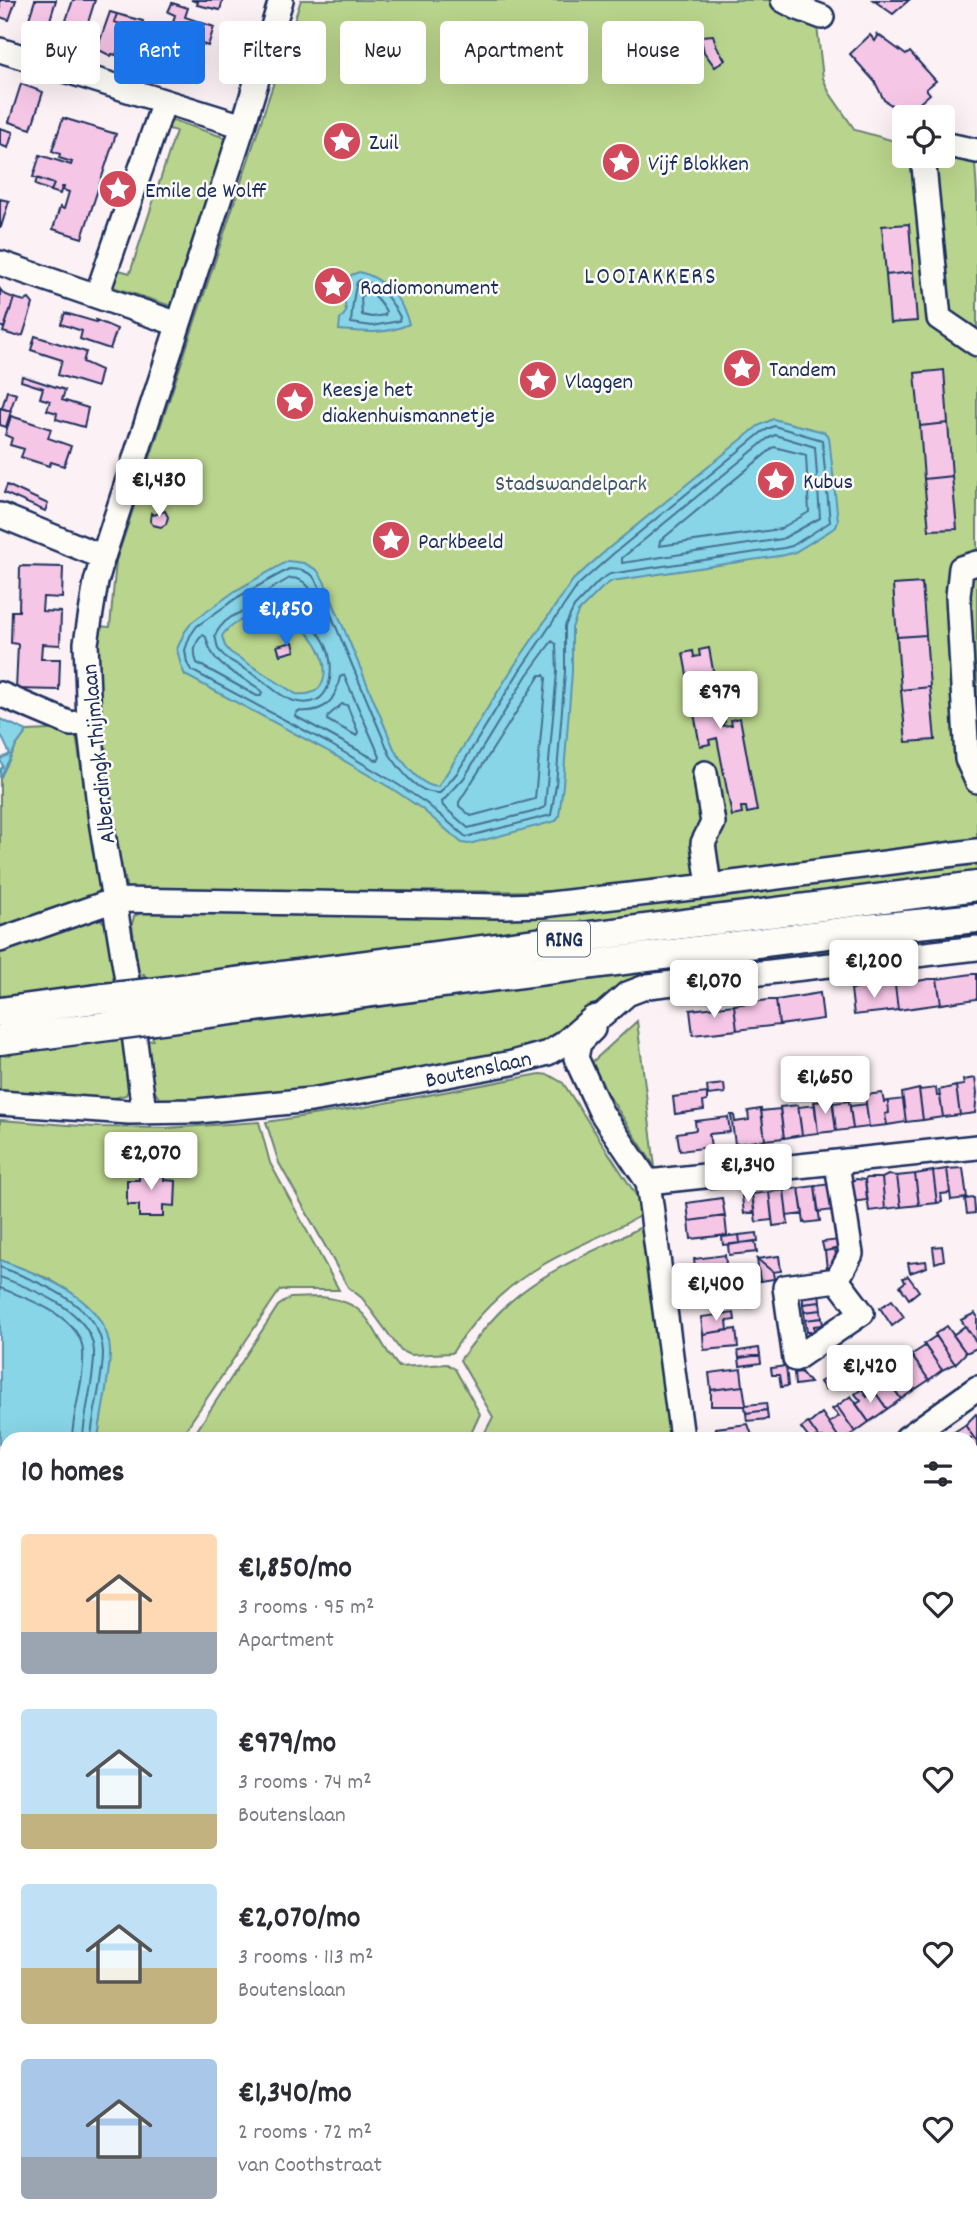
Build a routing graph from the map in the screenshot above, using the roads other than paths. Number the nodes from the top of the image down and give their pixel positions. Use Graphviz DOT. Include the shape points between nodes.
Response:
graph roads {
  1 [pos="281,0"];
  2 [pos="783,0"];
  3 [pos="822,17"];
  4 [pos="0,50"];
  5 [pos="164,102"];
  6 [pos="243,126"];
  7 [pos="955,146"];
  8 [pos="977,151"];
  9 [pos="924,168"];
  10 [pos="0,263"];
  11 [pos="97,295"];
  12 [pos="178,324"];
  13 [pos="977,344"];
  14 [pos="0,515"];
  15 [pos="103,557"];
  16 [pos="977,563"];
  17 [pos="0,694"];
  18 [pos="89,722"];
  19 [pos="705,774"];
  20 [pos="977,781"];
  21 [pos="977,851"];
  22 [pos="709,886"];
  23 [pos="977,886"];
  24 [pos="116,900"];
  25 [pos="977,918"];
  26 [pos="0,940"];
  27 [pos="977,948"];
  28 [pos="152,1006"];
  29 [pos="0,1012"];
  30 [pos="602,1016"];
  31 [pos="0,1040"];
  32 [pos="0,1103"];
  33 [pos="144,1111"];
  34 [pos="977,1147"];
  35 [pos="837,1164"];
  36 [pos="648,1182"];
  37 [pos="837,1280"];
  38 [pos="977,1388"];
  39 [pos="681,1432"];
  40 [pos="915,1432"];
  1 -- 6 [label="street, Alberdingk Thijmlaan"];
  2 -- 3 [label="street"];
  4 -- 5 [label="street"];
  5 -- 6 [label="street"];
  5 -- 11 [label="street"];
  6 -- 12 [label="street, Alberdingk Thijmlaan"];
  7 -- 8 [label="street"];
  9 -- 13 [label="street" via="939,318"];
  10 -- 11 [label="street"];
  11 -- 12 [label="street"];
  12 -- 15 [label="street, Alberdingk Thijmlaan"];
  14 -- 15 [label="street"];
  15 -- 18 [label="street, Alberdingk Thijmlaan" via="86,643"];
  16 -- 20 [label="street" via="961,569 958,596 967,760"];
  17 -- 18 [label="street" via="71,724"];
  18 -- 24 [label="street, Alberdingk Thijmlaan"];
  19 -- 22 [label="street" via="713,823 704,842"];
  21 -- 22 [label="street"];
  22 -- 24 [label="street" via="504,906"];
  23 -- 28 [label="main road, RING"];
  24 -- 26 [label="street"];
  24 -- 33 [label="street, Alberdingk Thijmlaan"];
  25 -- 28 [label="main road, RING"];
  27 -- 30 [label="street, Boutenslaan" via="649,986 627,994"];
  28 -- 29 [label="main road, RING, bridge" via="104,998"];
  28 -- 31 [label="main road, RING, bridge" via="108,1026"];
  30 -- 33 [label="street, Boutenslaan" via="548,1053 512,1063 311,1100 229,1109"];
  30 -- 36 [label="street" via="579,1043 578,1065 601,1112"];
  32 -- 33 [label="street, Boutenslaan"];
  34 -- 35 [label="street"];
  35 -- 36 [label="street"];
  35 -- 37 [label="street" via="851,1254"];
  36 -- 39 [label="street"];
  38 -- 40 [label="street"];
}
